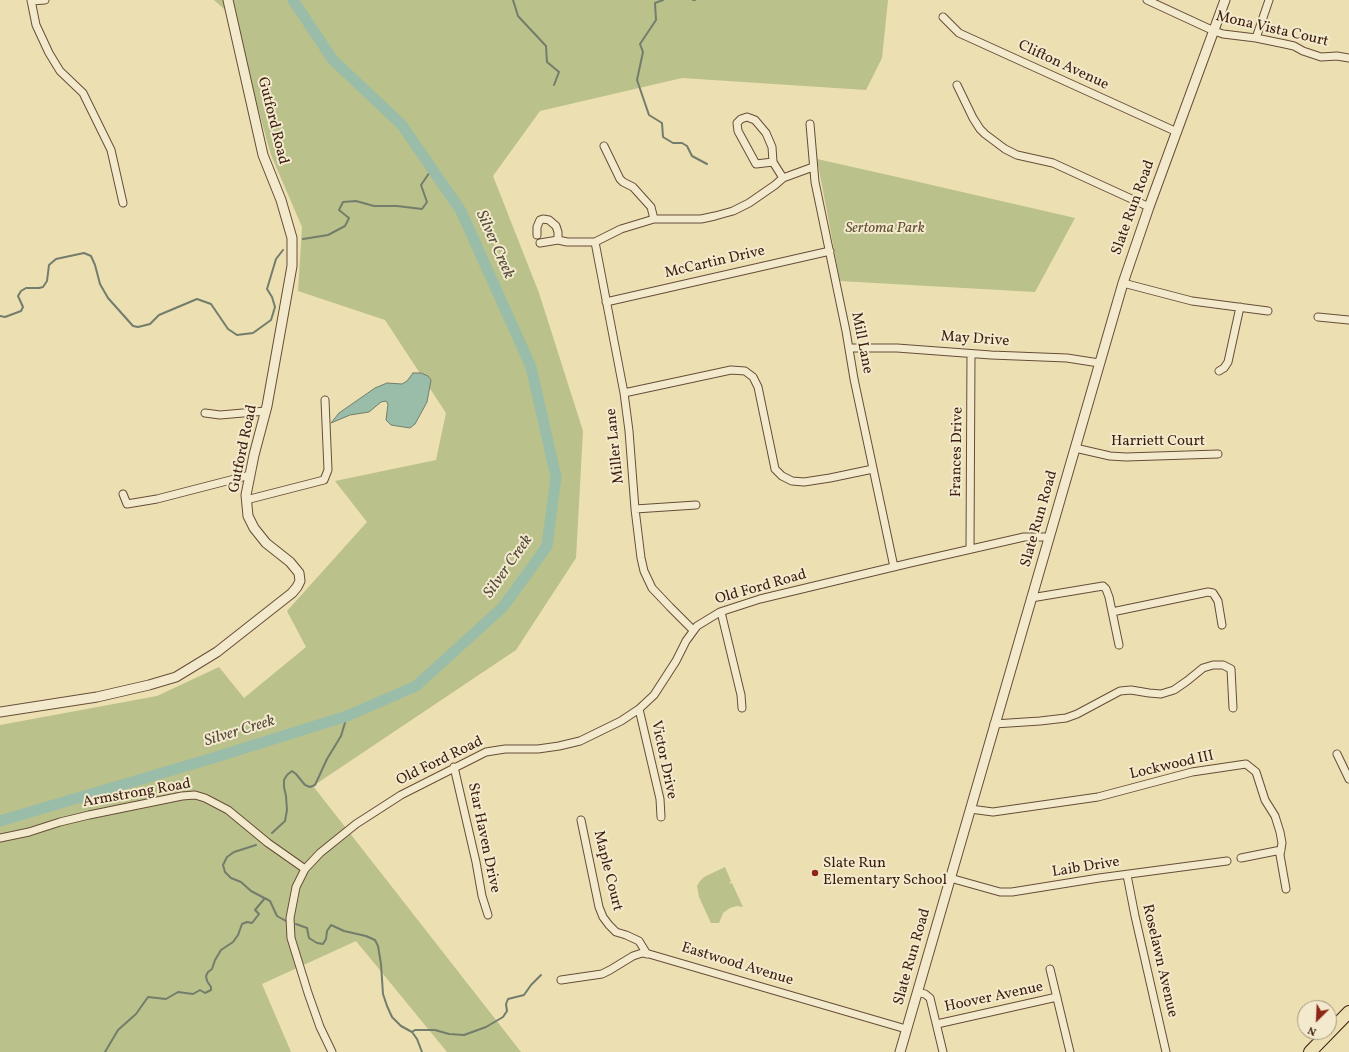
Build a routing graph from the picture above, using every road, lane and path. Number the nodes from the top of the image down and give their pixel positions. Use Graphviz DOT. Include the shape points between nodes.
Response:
graph roads {
  1 [pos="31,0"];
  2 [pos="45,0"];
  3 [pos="228,0"];
  4 [pos="1147,0"];
  5 [pos="1225,0"];
  6 [pos="1269,0"];
  7 [pos="943,17"];
  8 [pos="1214,31"];
  9 [pos="1256,38"];
  10 [pos="1349,58"];
  11 [pos="957,85"];
  12 [pos="810,124"];
  13 [pos="1177,132"];
  14 [pos="604,146"];
  15 [pos="772,162"];
  16 [pos="813,167"];
  17 [pos="783,178"];
  18 [pos="124,203"];
  19 [pos="1149,207"];
  20 [pos="654,219"];
  21 [pos="537,235"];
  22 [pos="558,240"];
  23 [pos="595,242"];
  24 [pos="540,243"];
  25 [pos="830,251"];
  26 [pos="1122,284"];
  27 [pos="606,302"];
  28 [pos="1240,307"];
  29 [pos="1268,311"];
  30 [pos="1318,317"];
  31 [pos="1349,320"];
  32 [pos="849,348"];
  33 [pos="971,354"];
  34 [pos="1099,363"];
  35 [pos="1218,371"];
  36 [pos="624,393"];
  37 [pos="325,400"];
  38 [pos="266,410"];
  39 [pos="205,413"];
  40 [pos="1075,448"];
  41 [pos="1218,454"];
  42 [pos="873,469"];
  43 [pos="250,475"];
  44 [pos="123,494"];
  45 [pos="246,500"];
  46 [pos="696,505"];
  47 [pos="635,509"];
  48 [pos="1049,537"];
  49 [pos="970,549"];
  50 [pos="894,566"];
  51 [pos="1031,598"];
  52 [pos="721,612"];
  53 [pos="1112,612"];
  54 [pos="1222,626"];
  55 [pos="693,630"];
  56 [pos="1119,645"];
  57 [pos="742,708"];
  58 [pos="1232,708"];
  59 [pos="639,709"];
  60 [pos="0,712"];
  61 [pos="994,724"];
  62 [pos="1337,754"];
  63 [pos="454,767"];
  64 [pos="1349,779"];
  65 [pos="970,809"];
  66 [pos="661,817"];
  67 [pos="581,820"];
  68 [pos="0,838"];
  69 [pos="1281,850"];
  70 [pos="1241,858"];
  71 [pos="1226,861"];
  72 [pos="305,869"];
  73 [pos="1127,875"];
  74 [pos="950,878"];
  75 [pos="1286,889"];
  76 [pos="488,915"];
  77 [pos="647,954"];
  78 [pos="1050,969"];
  79 [pos="561,980"];
  80 [pos="917,992"];
  81 [pos="1057,997"];
  82 [pos="1349,1012"];
  83 [pos="937,1024"];
  84 [pos="906,1030"];
  85 [pos="1070,1051"];
  86 [pos="332,1052"];
  87 [pos="900,1052"];
  88 [pos="943,1052"];
  89 [pos="1062,1052"];
  90 [pos="1166,1052"];
  91 [pos="1310,1052"];
  1 -- 2 [label="street"];
  1 -- 18 [label="street" via="36,25 49,53 60,71 83,93 111,150"];
  3 -- 38 [label="street, Gutford Road" via="263,155 281,200 292,238 292,266"];
  4 -- 8 [label="street, Mona Vista Court"];
  5 -- 8 [label="street, Slate Run Road"];
  6 -- 9 [label="street"];
  7 -- 13 [label="street, Clifton Avenue" via="958,33"];
  8 -- 9 [label="street, Mona Vista Court"];
  8 -- 13 [label="street, Slate Run Road"];
  9 -- 10 [label="street, Mona Vista Court" via="1294,46 1321,57"];
  11 -- 19 [label="street" via="980,129 1005,150 1053,163"];
  12 -- 16 [label="street, Mill Lane"];
  13 -- 19 [label="street, Slate Run Road"];
  14 -- 20 [label="street" via="620,179 633,187 651,207"];
  15 -- 15 [label="street" via="772,148 766,133 754,120 747,117 741,119 737,123 738,131 756,164"];
  15 -- 17 [label="street"];
  16 -- 17 [label="street"];
  16 -- 25 [label="street, Mill Lane"];
  17 -- 20 [label="street" via="749,203 733,211 701,219"];
  19 -- 26 [label="street, Slate Run Road"];
  20 -- 23 [label="street" via="621,229"];
  21 -- 22 [label="street" via="540,220 549,220 556,226"];
  22 -- 23 [label="street"];
  22 -- 24 [label="street"];
  23 -- 27 [label="street, Miller Lane"];
  25 -- 27 [label="street, McCartin Drive"];
  25 -- 32 [label="street, Mill Lane"];
  26 -- 28 [label="street" via="1192,301"];
  26 -- 34 [label="street, Slate Run Road"];
  27 -- 36 [label="street, Miller Lane"];
  28 -- 29 [label="street"];
  28 -- 35 [label="street" via="1228,362"];
  30 -- 31 [label="street"];
  32 -- 33 [label="street, May Drive" via="897,348"];
  32 -- 42 [label="street, Mill Lane"];
  33 -- 34 [label="street, May Drive" via="1067,358"];
  33 -- 49 [label="street, Frances Drive"];
  34 -- 40 [label="street, Slate Run Road"];
  36 -- 42 [label="street" via="731,370 745,371 753,377 758,387 775,469 782,476 792,481 804,482"];
  36 -- 47 [label="street, Miller Lane" via="630,431"];
  37 -- 45 [label="street" via="328,470 324,480"];
  38 -- 39 [label="street" via="220,416"];
  38 -- 43 [label="street, Gutford Road"];
  40 -- 41 [label="street, Harriett Court" via="1126,457"];
  40 -- 48 [label="street, Slate Run Road"];
  42 -- 50 [label="street, Mill Lane"];
  43 -- 44 [label="street" via="171,496 127,504"];
  43 -- 45 [label="street, Gutford Road"];
  45 -- 60 [label="street, Gutford Road" via="248,516 254,528 266,543 290,562 299,573 298,587 292,593 217,652 176,677 97,697"];
  46 -- 47 [label="street"];
  47 -- 55 [label="street, Miller Lane" via="641,558 649,583"];
  48 -- 49 [label="street, Old Ford Road" via="1024,537"];
  48 -- 51 [label="street, Slate Run Road"];
  49 -- 50 [label="street, Old Ford Road"];
  50 -- 52 [label="street, Old Ford Road" via="760,599"];
  51 -- 53 [label="street" via="1103,586"];
  51 -- 61 [label="street, Slate Run Road"];
  52 -- 55 [label="street, Old Ford Road" via="703,621"];
  52 -- 57 [label="street"];
  53 -- 54 [label="street" via="1208,592 1213,593 1218,601"];
  53 -- 56 [label="street"];
  55 -- 59 [label="street, Old Ford Road" via="654,695"];
  58 -- 61 [label="street" via="1231,669 1223,665 1213,665 1203,668 1174,690 1161,694 1120,691 1066,718"];
  59 -- 63 [label="street, Old Ford Road" via="621,721 580,740 548,748 495,750"];
  59 -- 66 [label="street, Victor Drive" via="660,799"];
  61 -- 65 [label="street, Slate Run Road"];
  62 -- 64 [label="street"];
  63 -- 72 [label="street, Old Ford Road" via="361,820 320,852"];
  63 -- 76 [label="street, Star Haven Drive"];
  65 -- 69 [label="street, Lockwood III" via="994,812 1098,797 1192,772 1246,764 1256,772 1265,800 1275,816 1282,843"];
  65 -- 74 [label="street, Slate Run Road"];
  67 -- 77 [label="street, Maple Court" via="603,917 616,932 639,941"];
  68 -- 72 [label="street, Armstrong Road" via="89,815 195,795 228,810 268,844"];
  69 -- 70 [label="street"];
  69 -- 75 [label="street, Lockwood III"];
  71 -- 73 [label="street, Laib Drive"];
  72 -- 86 [label="street, Old Ford Road" via="293,897 291,938 320,1027"];
  73 -- 74 [label="street, Laib Drive" via="1012,892 1000,892"];
  73 -- 90 [label="street, Roselawn Avenue"];
  74 -- 80 [label="street, Slate Run Road"];
  77 -- 79 [label="street, Eastwood Avenue" via="633,956 602,974"];
  77 -- 84 [label="street, Eastwood Avenue"];
  78 -- 81 [label="street"];
  80 -- 83 [label="street" via="930,998"];
  80 -- 84 [label="street, Slate Run Road"];
  81 -- 83 [label="street, Hoover Avenue"];
  81 -- 85 [label="street"];
  82 -- 91 [label="main road"];
  83 -- 88 [label="street"];
  84 -- 87 [label="street, Slate Run Road"];
  85 -- 89 [label="street"];
}
